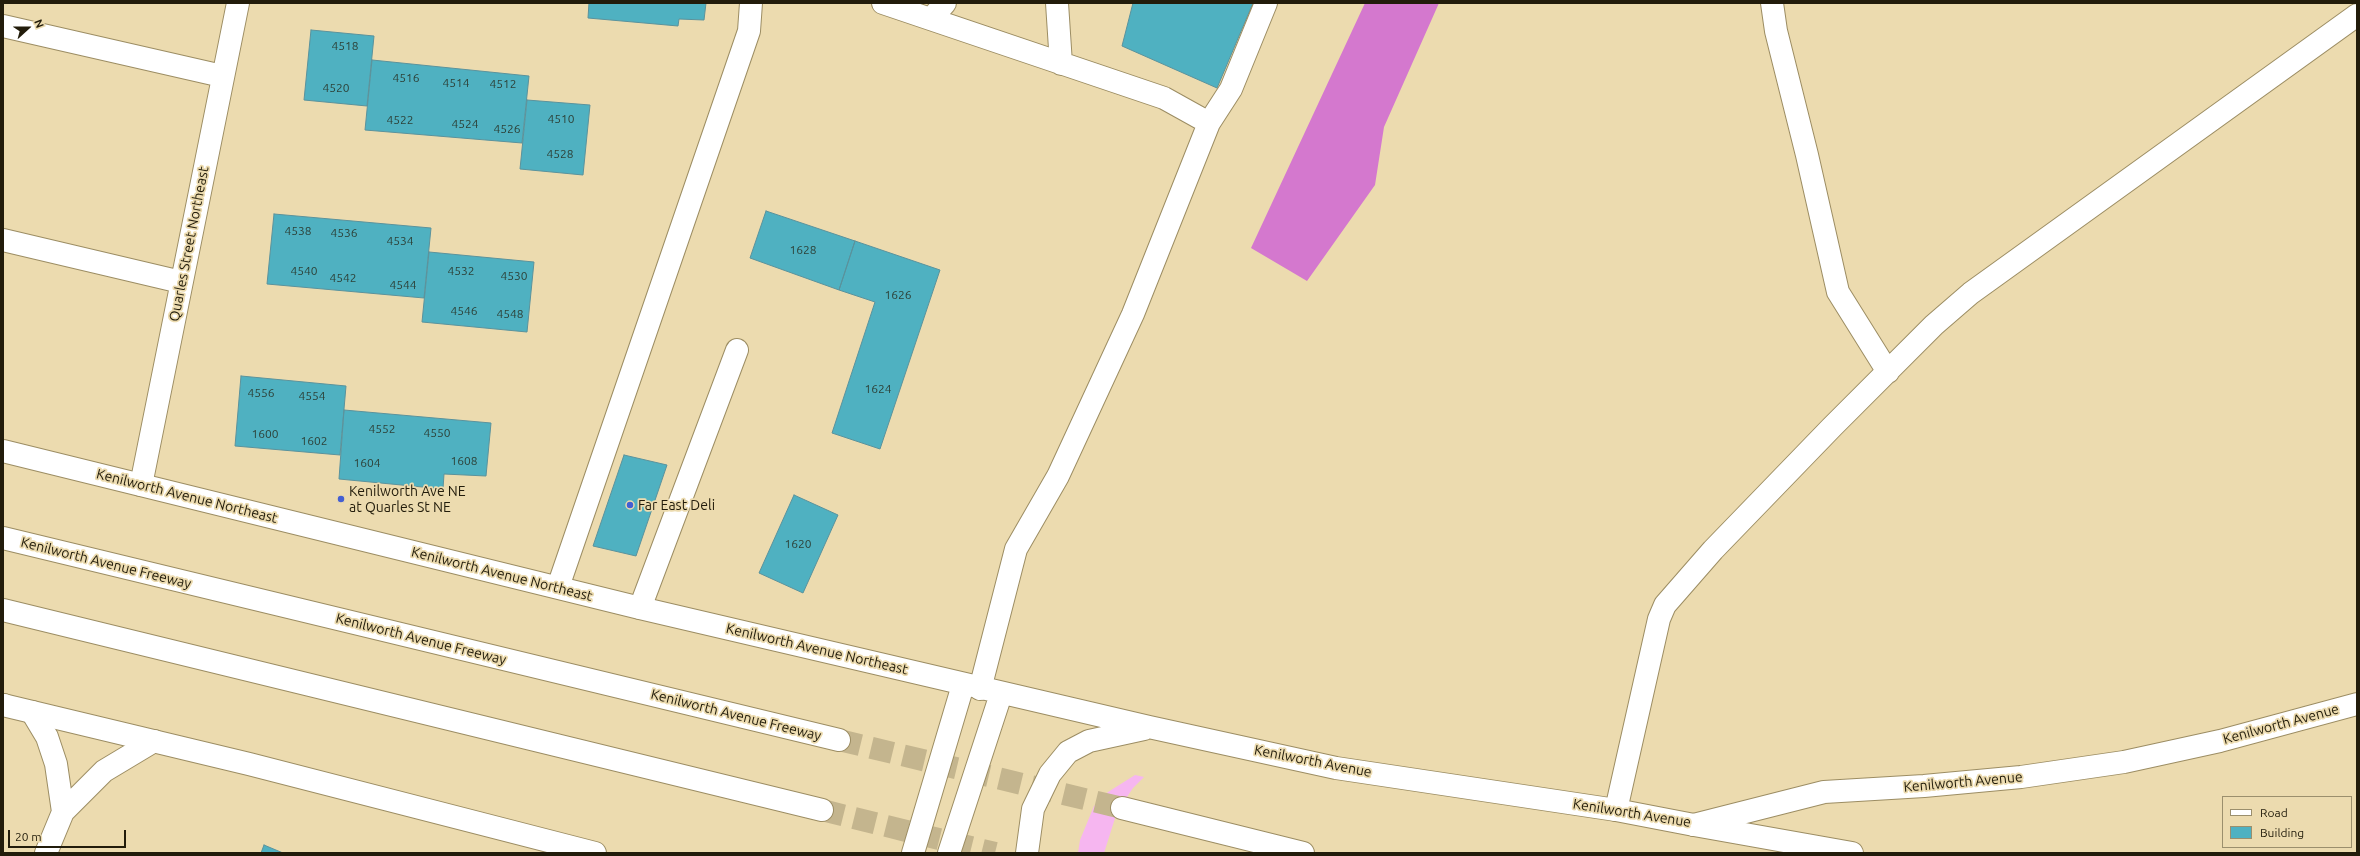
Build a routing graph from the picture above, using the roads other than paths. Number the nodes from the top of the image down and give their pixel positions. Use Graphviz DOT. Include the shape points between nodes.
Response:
graph roads {
  1 [pos="238,3"];
  2 [pos="751,3"];
  3 [pos="883,3"];
  4 [pos="1057,3"];
  5 [pos="1266,3"];
  6 [pos="1772,3"];
  7 [pos="938,11"];
  8 [pos="2357,15"];
  9 [pos="3,26"];
  10 [pos="1060,64"];
  11 [pos="222,76"];
  12 [pos="1209,123"];
  13 [pos="3,240"];
  14 [pos="181,282"];
  15 [pos="737,350"];
  16 [pos="1888,372"];
  17 [pos="3,451"];
  18 [pos="142,485"];
  19 [pos="3,538"];
  20 [pos="558,587"];
  21 [pos="640,608"];
  22 [pos="3,610"];
  23 [pos="971,687"];
  24 [pos="1001,694"];
  25 [pos="2357,704"];
  26 [pos="3,705"];
  27 [pos="32,712"];
  28 [pos="1149,727"];
  29 [pos="839,740"];
  30 [pos="154,741"];
  31 [pos="1122,808"];
  32 [pos="822,810"];
  33 [pos="1616,810"];
  34 [pos="63,812"];
  35 [pos="1694,824"];
  36 [pos="567,850"];
  37 [pos="46,853"];
  38 [pos="595,853"];
  39 [pos="913,853"];
  40 [pos="949,853"];
  41 [pos="1027,853"];
  42 [pos="1303,853"];
  43 [pos="1852,853"];
  1 -- 11 [label="main road, Quarles Street Northeast"];
  2 -- 20 [label="main road" via="749,32"];
  3 -- 7 [label="main road"];
  4 -- 10 [label="main road"];
  5 -- 12 [label="main road" via="1231,89"];
  6 -- 16 [label="main road" via="1776,31 1838,292"];
  7 -- 10 [label="main road"];
  8 -- 16 [label="main road" via="1971,293"];
  9 -- 11 [label="main road"];
  10 -- 12 [label="main road" via="1164,98"];
  11 -- 14 [label="main road, Quarles Street Northeast"];
  12 -- 23 [label="main road" via="1133,314 1058,476 1016,549"];
  13 -- 14 [label="main road"];
  14 -- 18 [label="main road, Quarles Street Northeast"];
  15 -- 21 [label="main road"];
  16 -- 33 [label="main road" via="1713,550 1665,605"];
  17 -- 18 [label="main road, Kenilworth Avenue Northeast"];
  18 -- 20 [label="main road, Kenilworth Avenue Northeast"];
  19 -- 29 [label="main road, Kenilworth Avenue Freeway"];
  20 -- 21 [label="main road, Kenilworth Avenue Northeast"];
  21 -- 23 [label="main road, Kenilworth Avenue Northeast"];
  22 -- 32 [label="main road"];
  23 -- 24 [label="main road, Kenilworth Avenue Northeast"];
  23 -- 39 [label="main road"];
  24 -- 28 [label="main road, Kenilworth Avenue"];
  24 -- 40 [label="main road"];
  25 -- 35 [label="main road, Kenilworth Avenue" via="2220,741 2124,762 2021,777 1824,792"];
  26 -- 27 [label="main road"];
  27 -- 30 [label="main road"];
  27 -- 34 [label="main road" via="47,737 56,764"];
  28 -- 33 [label="main road, Kenilworth Avenue" via="1336,768"];
  28 -- 41 [label="main road" via="1089,741 1068,752 1050,774 1033,809"];
  30 -- 34 [label="main road" via="104,771"];
  30 -- 36 [label="main road"];
  31 -- 42 [label="main road"];
  33 -- 35 [label="main road, Kenilworth Avenue"];
  34 -- 37 [label="main road"];
  35 -- 43 [label="main road"];
  36 -- 38 [label="main road"];
}
